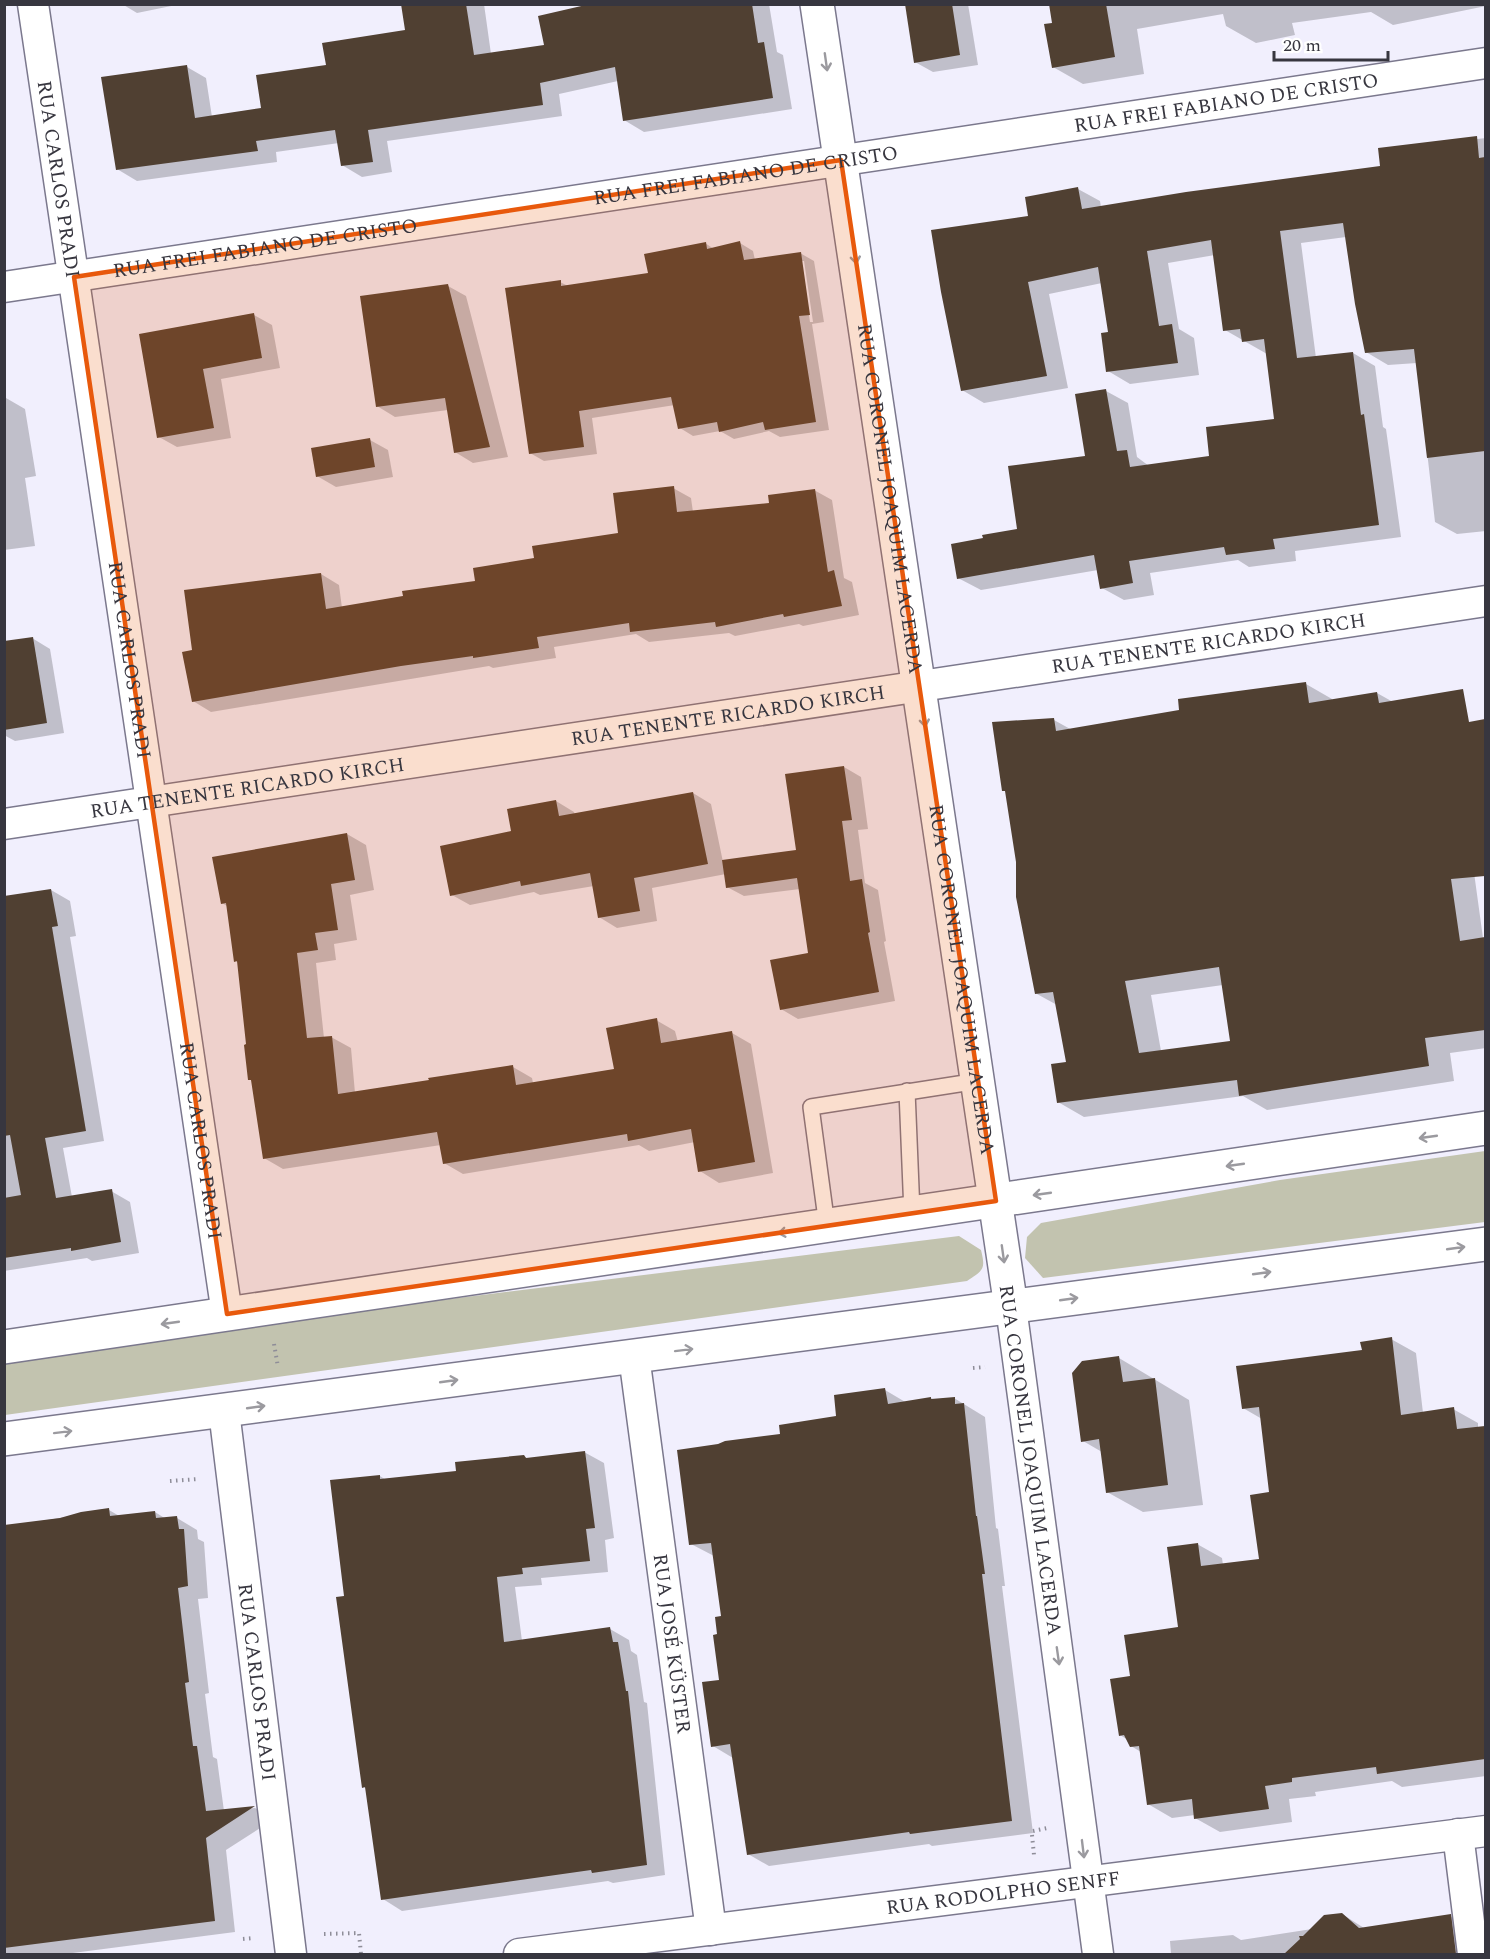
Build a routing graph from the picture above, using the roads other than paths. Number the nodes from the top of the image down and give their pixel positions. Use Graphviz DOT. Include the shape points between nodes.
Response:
graph roads {
  1 [pos="33,4"];
  2 [pos="817,4"];
  3 [pos="1485,63"];
  4 [pos="841,160"];
  5 [pos="74,276"];
  6 [pos="4,287"];
  7 [pos="1485,601"];
  8 [pos="919,686"];
  9 [pos="151,802"];
  10 [pos="4,824"];
  11 [pos="978,1081"];
  12 [pos="907,1091"];
  13 [pos="1485,1128"];
  14 [pos="996,1201"];
  15 [pos="912,1213"];
  16 [pos="827,1226"];
  17 [pos="1485,1244"];
  18 [pos="1011,1307"];
  19 [pos="227,1314"];
  20 [pos="4,1347"];
  21 [pos="634,1356"];
  22 [pos="224,1411"];
  23 [pos="4,1439"];
  24 [pos="1472,1832"];
  25 [pos="1088,1881"];
  26 [pos="711,1930"];
  27 [pos="291,1954"];
  28 [pos="519,1954"];
  29 [pos="1098,1954"];
  30 [pos="1473,1954"];
  1 -- 5 [label="street, RUA CARLOS PRADI"];
  2 -- 4 [label="main road, RUA CORONEL JOAQUIM LACERDA, one-way"];
  3 -- 4 [label="street, RUA FREI FABIANO DE CRISTO"];
  4 -- 5 [label="street, RUA FREI FABIANO DE CRISTO"];
  4 -- 8 [label="main road, RUA CORONEL JOAQUIM LACERDA, one-way"];
  5 -- 6 [label="street, RUA FREI FABIANO DE CRISTO"];
  5 -- 9 [label="street, RUA CARLOS PRADI"];
  7 -- 8 [label="street, RUA TENENTE RICARDO KIRCH"];
  8 -- 9 [label="street, RUA TENENTE RICARDO KIRCH"];
  8 -- 11 [label="main road, RUA CORONEL JOAQUIM LACERDA, one-way"];
  9 -- 10 [label="street, RUA TENENTE RICARDO KIRCH"];
  9 -- 19 [label="street, RUA CARLOS PRADI"];
  11 -- 12 [label="lane"];
  11 -- 14 [label="main road, RUA CORONEL JOAQUIM LACERDA"];
  12 -- 15 [label="lane"];
  12 -- 16 [label="lane" via="811,1107"];
  13 -- 14 [label="main road, one-way"];
  14 -- 15 [label="main road"];
  14 -- 18 [label="main road, RUA CORONEL JOAQUIM LACERDA, one-way"];
  15 -- 16 [label="main road"];
  16 -- 19 [label="main road, one-way"];
  18 -- 17 [label="main road, one-way"];
  21 -- 18 [label="main road, one-way"];
  18 -- 25 [label="street, RUA CORONEL JOAQUIM LACERDA, one-way"];
  19 -- 20 [label="main road, one-way"];
  22 -- 21 [label="main road, one-way"];
  21 -- 26 [label="street, RUA JOSÉ KÜSTER"];
  23 -- 22 [label="main road, one-way"];
  22 -- 27 [label="street, RUA CARLOS PRADI"];
  24 -- 25 [label="street, RUA RODOLPHO SENFF"];
  24 -- 30 [label="street"];
  25 -- 26 [label="street, RUA RODOLPHO SENFF"];
  25 -- 29 [label="street, RUA CORONEL JOAQUIM LACERDA"];
  26 -- 28 [label="street, RUA RODOLPHO SENFF"];
}
